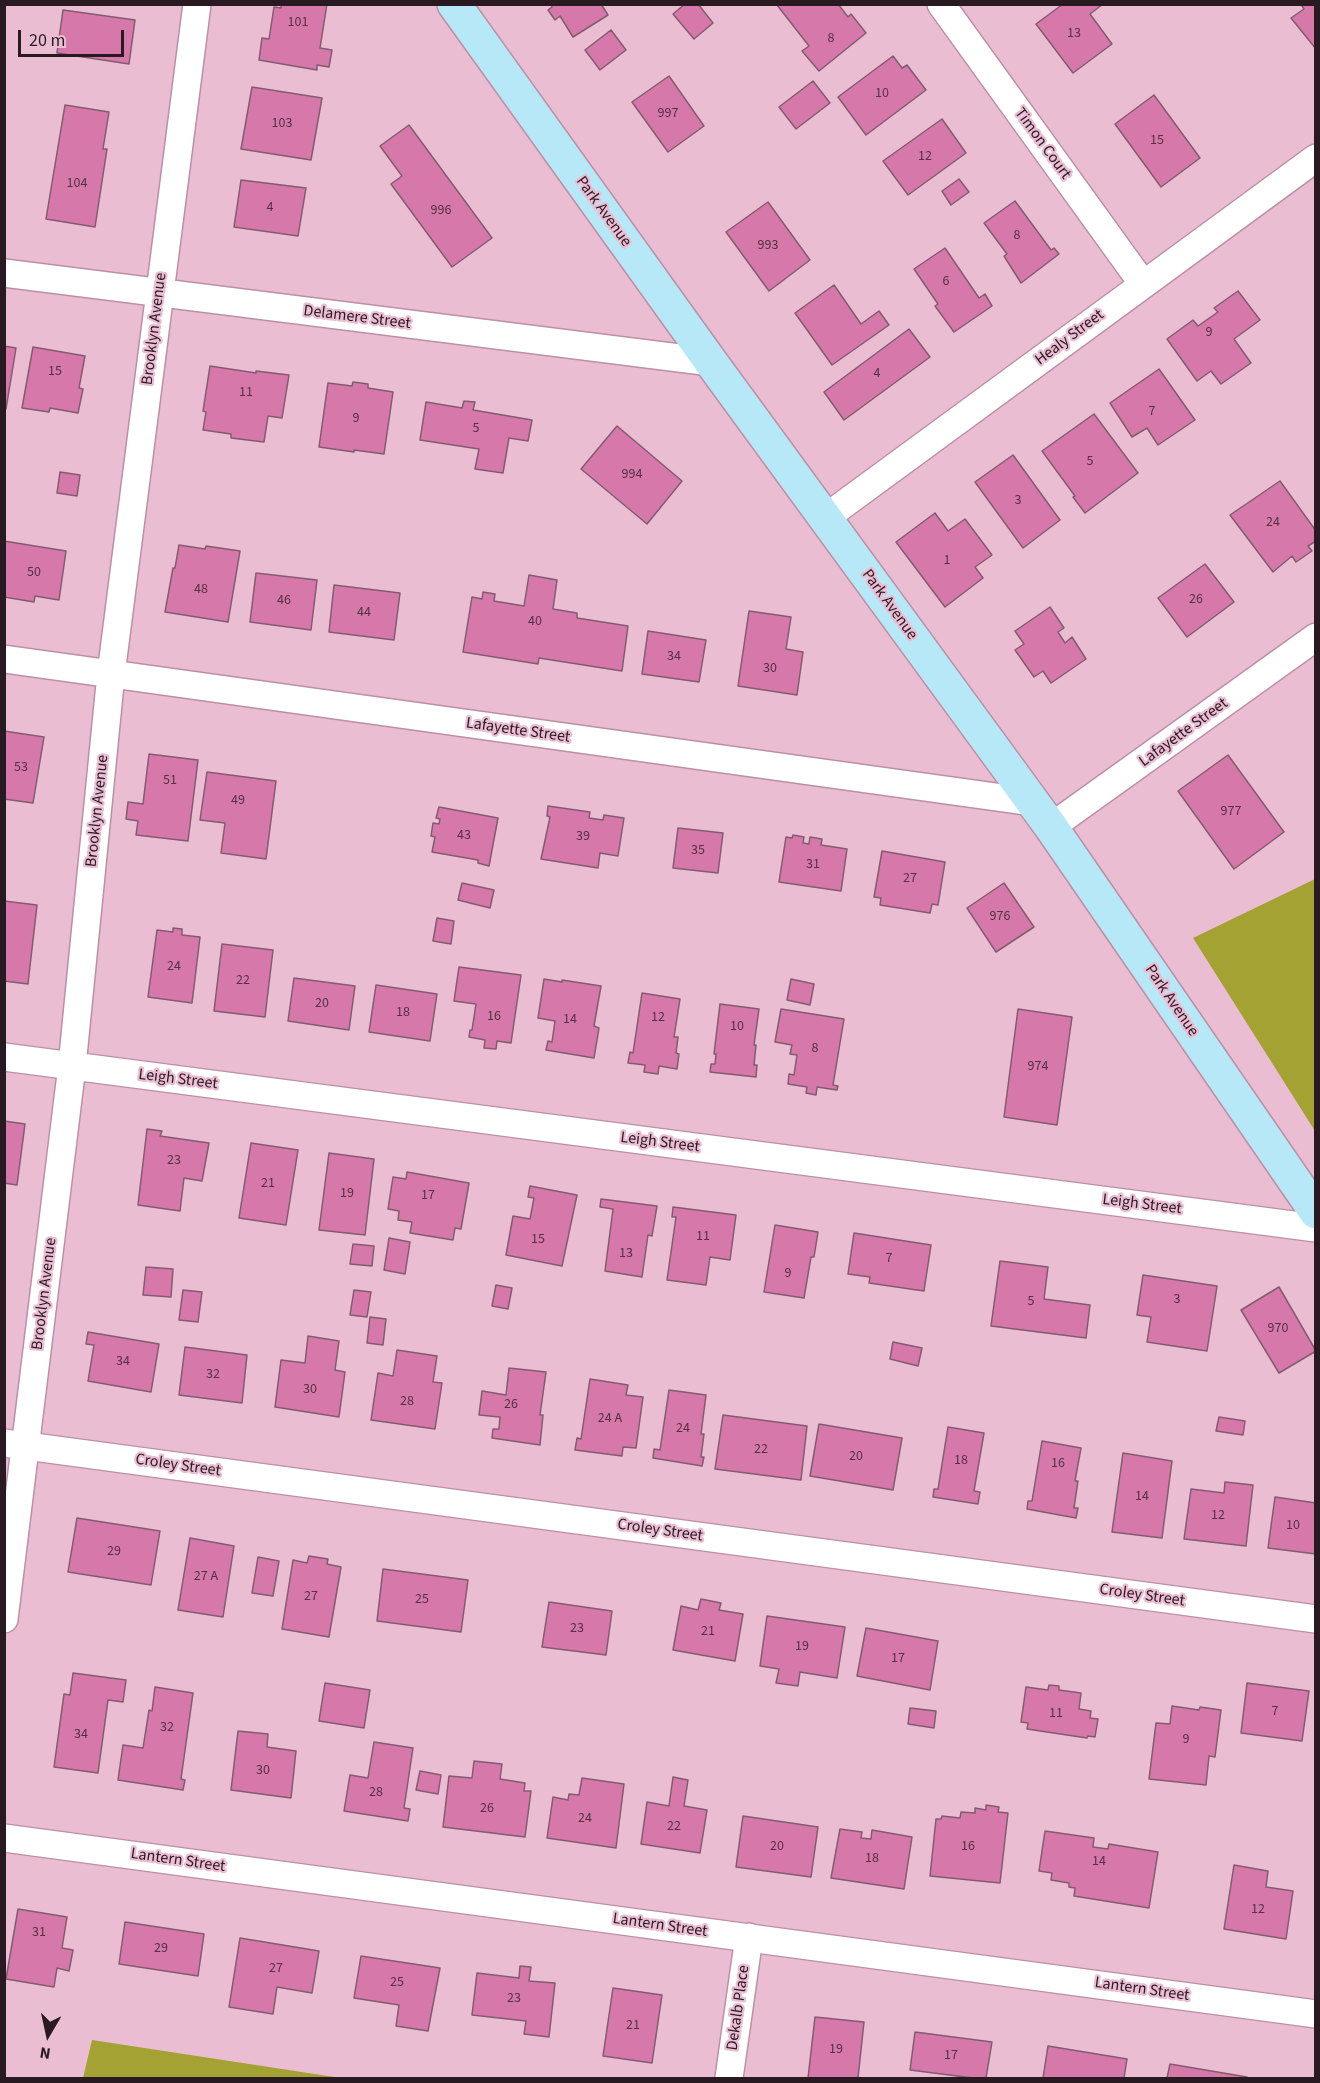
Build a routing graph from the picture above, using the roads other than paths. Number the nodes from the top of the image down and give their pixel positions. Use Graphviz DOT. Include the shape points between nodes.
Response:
graph roads {
  1 [pos="197,4"];
  2 [pos="454,4"];
  3 [pos="941,4"];
  4 [pos="1316,158"];
  5 [pos="4,273"];
  6 [pos="1143,284"];
  7 [pos="160,294"];
  8 [pos="711,362"];
  9 [pos="825,518"];
  10 [pos="1316,638"];
  11 [pos="4,659"];
  12 [pos="111,674"];
  13 [pos="1042,815"];
  14 [pos="4,1057"];
  15 [pos="72,1066"];
  16 [pos="1316,1212"];
  17 [pos="1316,1228"];
  18 [pos="16,1444"];
  19 [pos="4,1618"];
  20 [pos="1316,1620"];
  21 [pos="4,1838"];
  22 [pos="749,1937"];
  23 [pos="1316,2014"];
  24 [pos="729,2079"];
  1 -- 7 [label="street, Brooklyn Avenue"];
  2 -- 8 [label="main road, Park Avenue"];
  3 -- 6 [label="street, Timon Court"];
  4 -- 6 [label="street, Healy Street"];
  5 -- 7 [label="street, Delamere Street"];
  6 -- 9 [label="street, Healy Street"];
  7 -- 8 [label="street, Delamere Street"];
  7 -- 12 [label="street, Brooklyn Avenue"];
  8 -- 9 [label="main road, Park Avenue"];
  9 -- 13 [label="main road, Park Avenue"];
  10 -- 13 [label="street, Lafayette Street"];
  11 -- 12 [label="street, Lafayette Street"];
  12 -- 13 [label="street, Lafayette Street"];
  12 -- 15 [label="street, Brooklyn Avenue"];
  13 -- 16 [label="main road, Park Avenue"];
  14 -- 15 [label="street, Leigh Street"];
  15 -- 17 [label="street, Leigh Street"];
  15 -- 18 [label="street, Brooklyn Avenue"];
  18 -- 19 [label="street, Brooklyn Avenue"];
  18 -- 20 [label="street, Croley Street"];
  21 -- 22 [label="street, Lantern Street"];
  22 -- 23 [label="street, Lantern Street"];
  22 -- 24 [label="street, Dekalb Place"];
}
